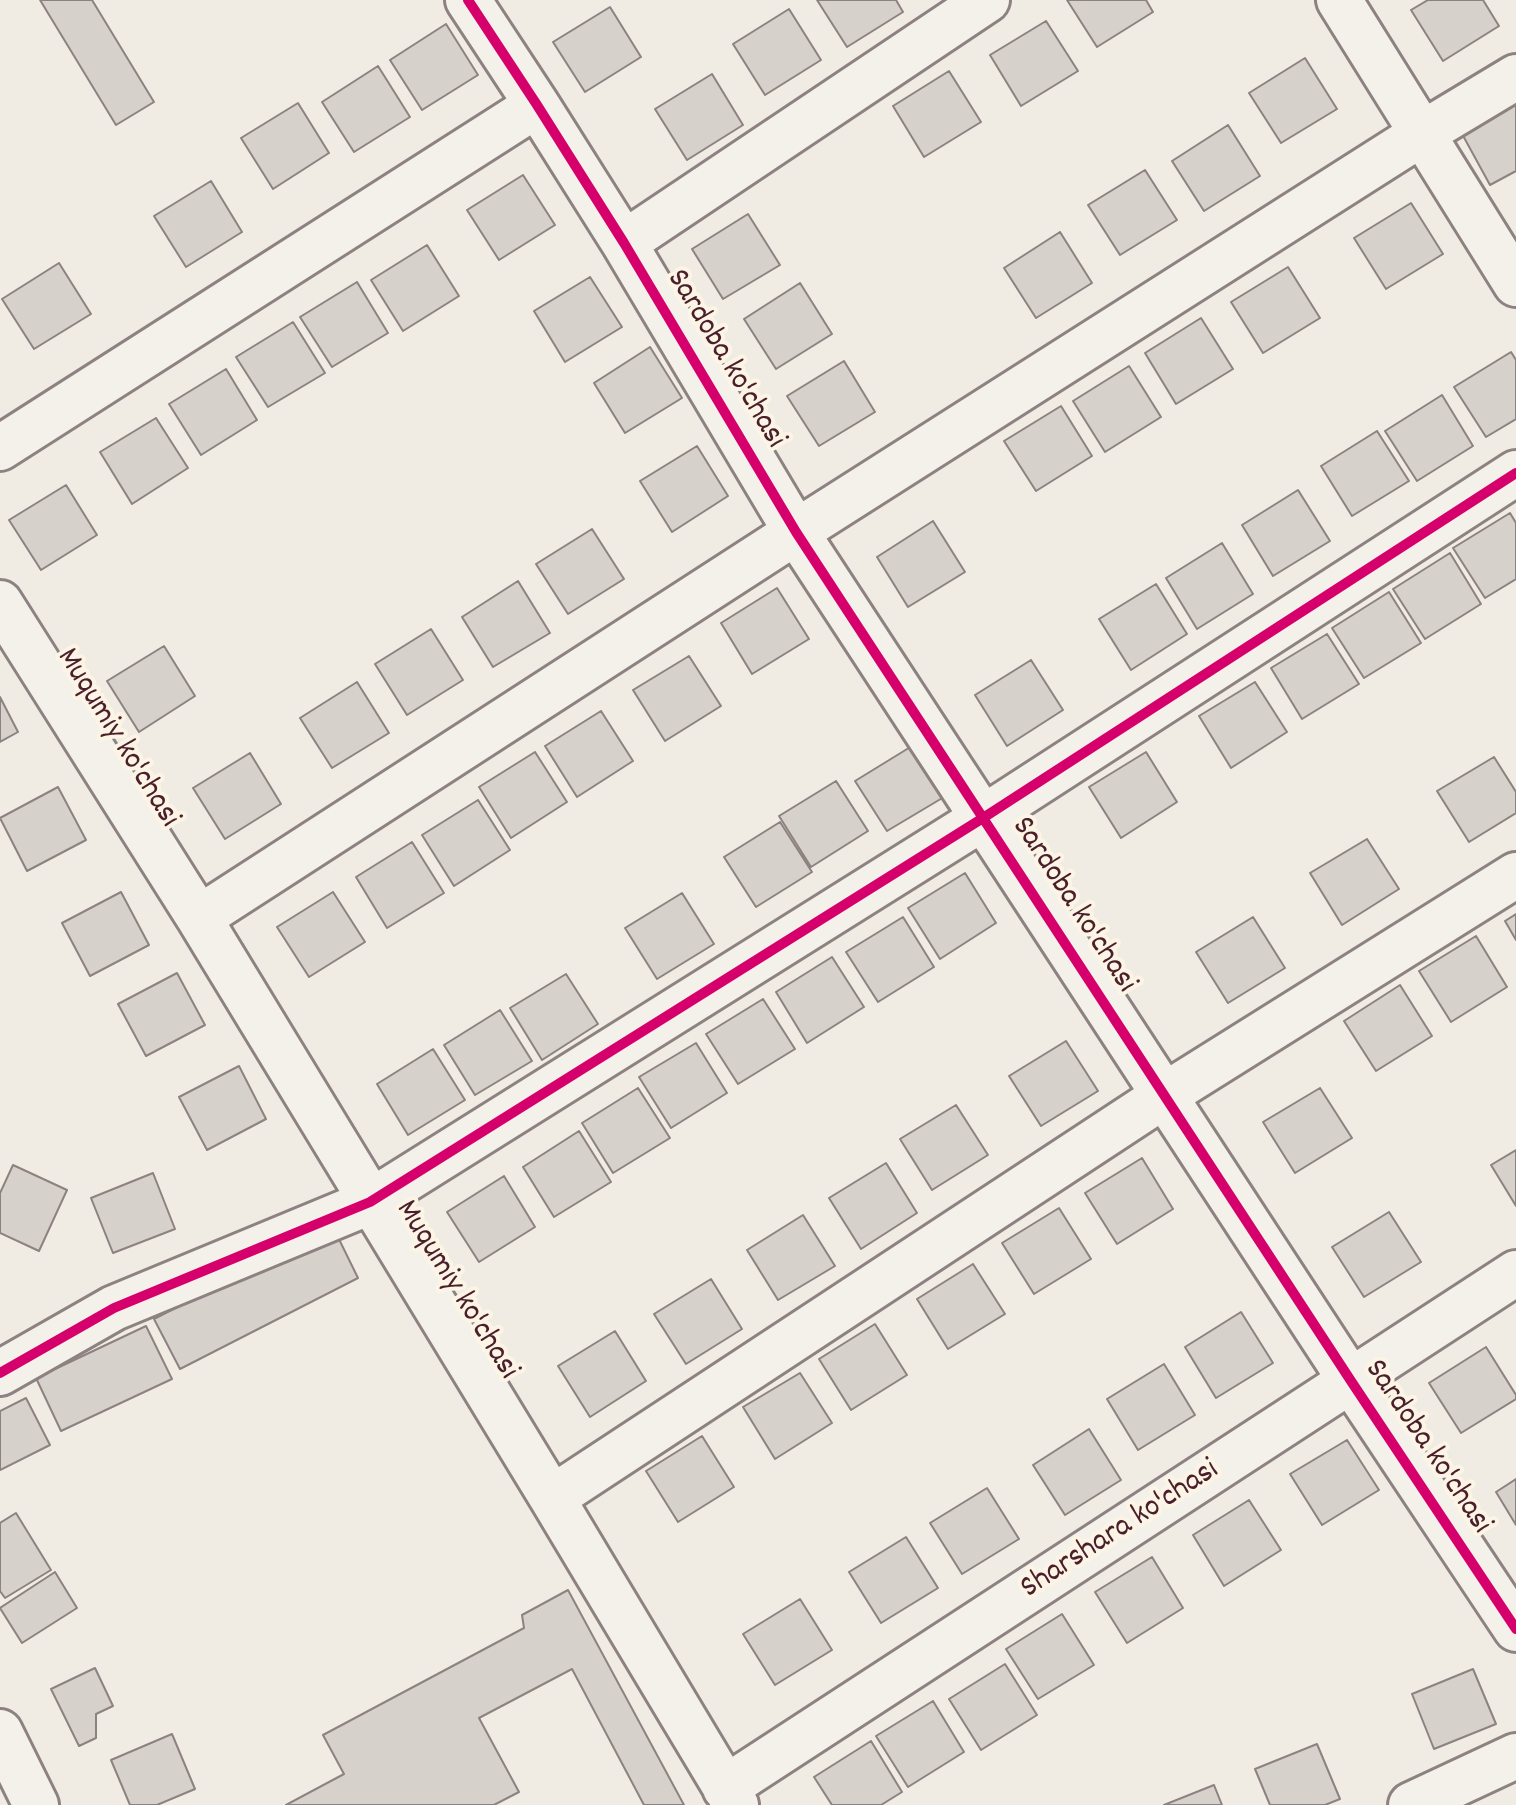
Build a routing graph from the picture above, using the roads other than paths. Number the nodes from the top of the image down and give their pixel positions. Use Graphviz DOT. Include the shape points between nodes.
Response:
graph roads {
  1 [pos="468,0"];
  2 [pos="987,0"];
  3 [pos="1339,0"];
  4 [pos="1516,77"];
  5 [pos="537,105"];
  6 [pos="1423,133"];
  7 [pos="624,243"];
  8 [pos="1516,284"];
  9 [pos="0,448"];
  10 [pos="1516,473"];
  11 [pos="796,532"];
  12 [pos="0,603"];
  13 [pos="983,818"];
  14 [pos="1516,875"];
  15 [pos="199,918"];
  16 [pos="1165,1095"];
  17 [pos="370,1202"];
  18 [pos="1516,1273"];
  19 [pos="0,1373"];
  20 [pos="1351,1381"];
  21 [pos="552,1498"];
  22 [pos="1516,1629"];
  23 [pos="0,1732"];
  24 [pos="1516,1756"];
  25 [pos="730,1796"];
  26 [pos="36,1805"];
  27 [pos="1411,1805"];
  1 -- 5 [label="street, Sardoba ko'chasi"];
  2 -- 7 [label="street"];
  3 -- 6 [label="street"];
  4 -- 6 [label="street"];
  5 -- 7 [label="street, Sardoba ko'chasi"];
  5 -- 9 [label="street"];
  6 -- 8 [label="street"];
  6 -- 11 [label="street"];
  7 -- 11 [label="street, Sardoba ko'chasi"];
  10 -- 13 [label="street"];
  11 -- 13 [label="street, Sardoba ko'chasi"];
  11 -- 15 [label="street"];
  12 -- 15 [label="street, Muqumiy ko'chasi"];
  13 -- 16 [label="street, Sardoba ko'chasi"];
  13 -- 17 [label="street"];
  14 -- 16 [label="street"];
  15 -- 17 [label="street, Muqumiy ko'chasi"];
  16 -- 20 [label="street, Sardoba ko'chasi"];
  16 -- 21 [label="street"];
  17 -- 19 [label="street" via="114,1308"];
  17 -- 21 [label="street, Muqumiy ko'chasi"];
  18 -- 20 [label="street, Sharshara ko'chasi"];
  20 -- 22 [label="street, Sardoba ko'chasi"];
  20 -- 25 [label="street, Sharshara ko'chasi"];
  21 -- 25 [label="street, Muqumiy ko'chasi"];
  23 -- 26 [label="street"];
  24 -- 27 [label="street"];
}
